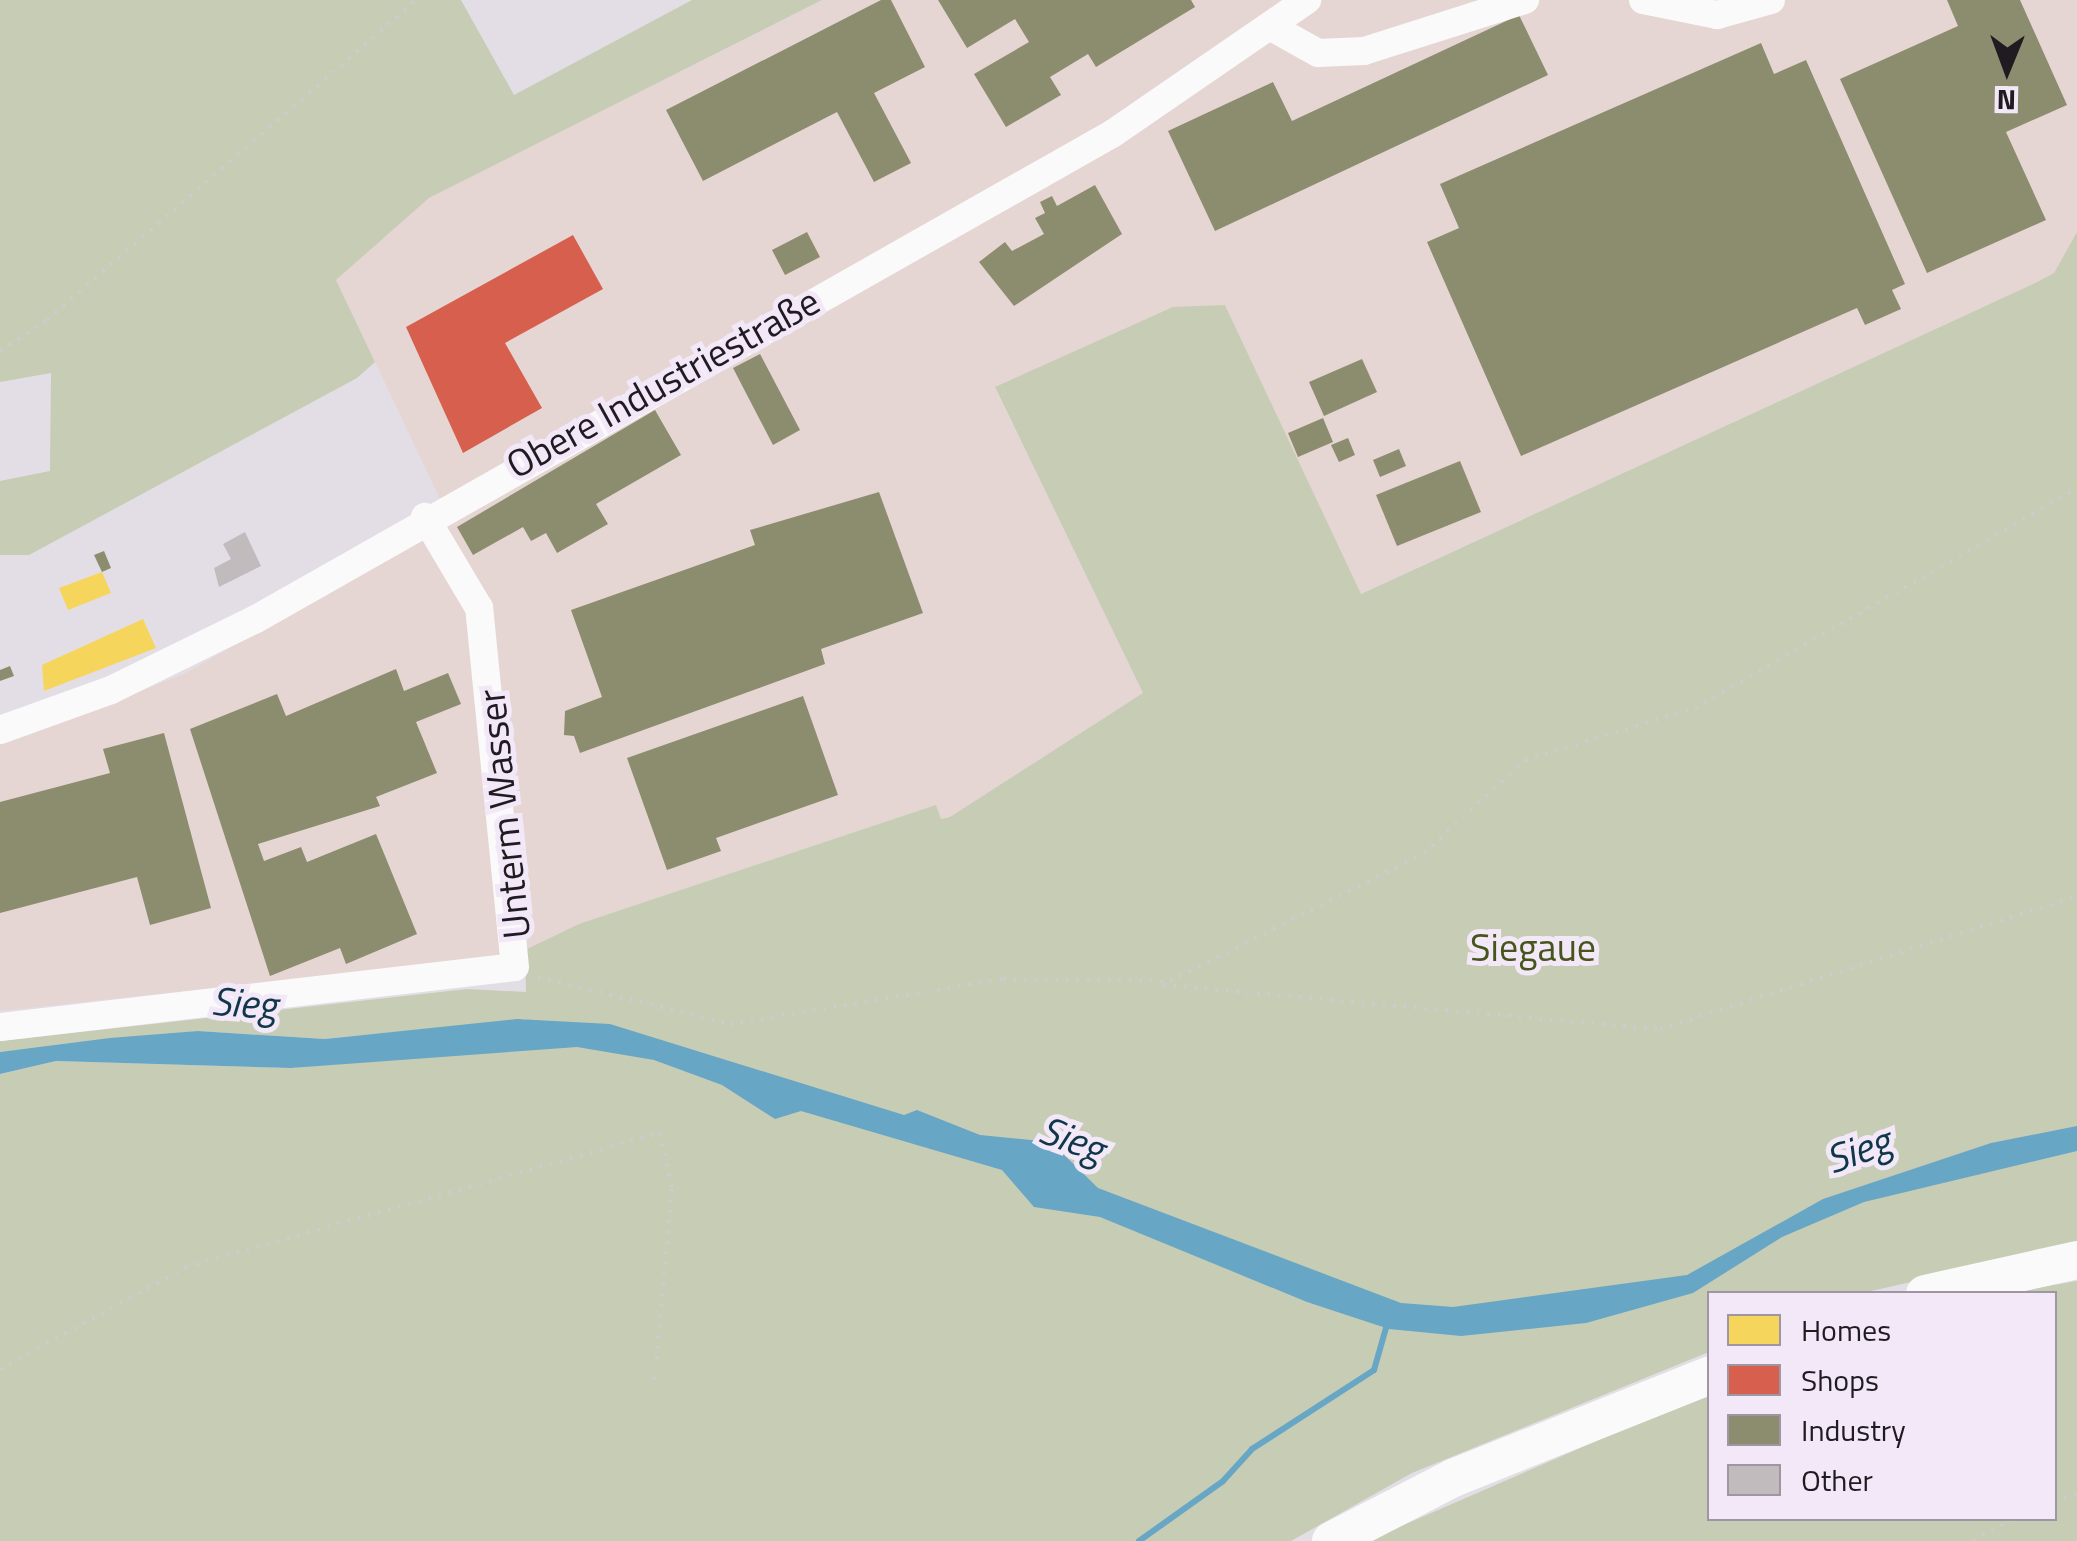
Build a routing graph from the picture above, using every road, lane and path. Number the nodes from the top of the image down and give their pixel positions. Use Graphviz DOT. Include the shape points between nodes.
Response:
graph roads {
  1 [pos="416,0"];
  2 [pos="1307,0"];
  3 [pos="1525,0"];
  4 [pos="1643,0"];
  5 [pos="1771,0"];
  6 [pos="1273,28"];
  7 [pos="0,350"];
  8 [pos="2077,488"];
  9 [pos="425,517"];
  10 [pos="0,730"];
  11 [pos="2077,896"];
  12 [pos="515,967"];
  13 [pos="1159,984"];
  14 [pos="0,1027"];
  15 [pos="2077,1260"];
  16 [pos="1938,1291"];
  17 [pos="0,1369"];
  18 [pos="1707,1376"];
  19 [pos="654,1384"];
  20 [pos="2010,1521"];
  21 [pos="1331,1541"];
  22 [pos="1973,1541"];
  1 -- 7 [label="path" via="47,320"];
  2 -- 6 [label="street, Obere Industriestraße"];
  3 -- 6 [label="street" via="1364,50 1318,53"];
  4 -- 5 [label="street" via="1717,15"];
  6 -- 9 [label="street, Obere Industriestraße" via="1112,134"];
  8 -- 13 [label="path" via="1695,708 1525,760 1424,853"];
  9 -- 10 [label="street, Obere Industriestraße" via="186,655"];
  9 -- 12 [label="street, Unterm Wasser" via="479,608"];
  11 -- 13 [label="path" via="1660,1029"];
  12 -- 13 [label="path" via="730,1024 1003,978"];
  12 -- 14 [label="street, Unterm Wasser"];
  15 -- 16 [label="main road"];
  17 -- 19 [label="path" via="186,1267 660,1133 672,1189"];
  18 -- 21 [label="main road" via="1454,1478"];
  20 -- 22 [label="path"];
}
